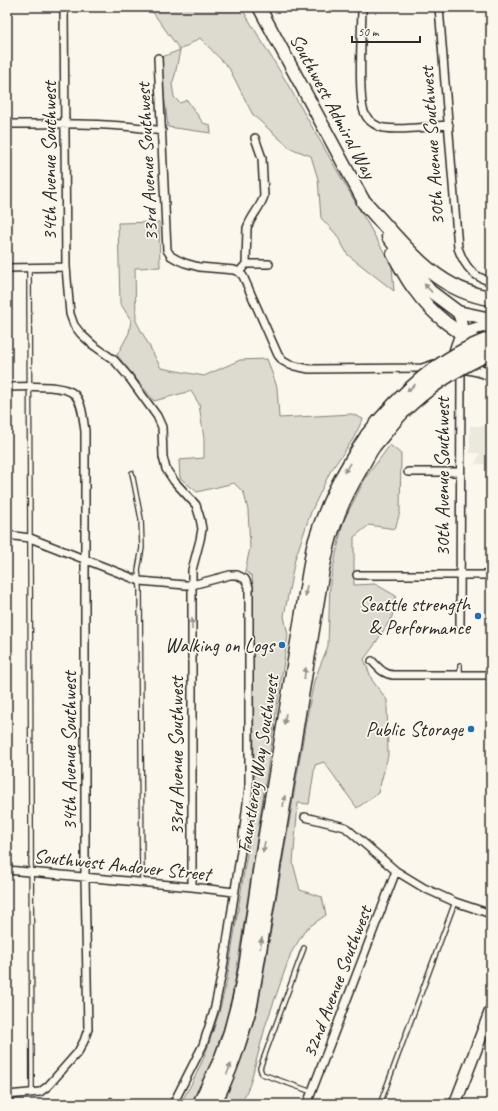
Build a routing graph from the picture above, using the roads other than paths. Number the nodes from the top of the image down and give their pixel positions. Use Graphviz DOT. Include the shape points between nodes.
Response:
graph roads {
  1 [pos="64,7"];
  2 [pos="259,7"];
  3 [pos="362,7"];
  4 [pos="439,7"];
  5 [pos="158,58"];
  6 [pos="9,124"];
  7 [pos="66,124"];
  8 [pos="449,125"];
  9 [pos="162,132"];
  10 [pos="255,138"];
  11 [pos="364,202"];
  12 [pos="376,221"];
  13 [pos="246,264"];
  14 [pos="269,264"];
  15 [pos="30,267"];
  16 [pos="66,267"];
  17 [pos="7,268"];
  18 [pos="239,272"];
  19 [pos="491,281"];
  20 [pos="490,298"];
  21 [pos="458,312"];
  22 [pos="70,314"];
  23 [pos="491,319"];
  24 [pos="491,324"];
  25 [pos="461,333"];
  26 [pos="491,338"];
  27 [pos="491,346"];
  28 [pos="454,351"];
  29 [pos="491,352"];
  30 [pos="460,366"];
  31 [pos="491,376"];
  32 [pos="30,386"];
  33 [pos="7,387"];
  34 [pos="371,440"];
  35 [pos="408,472"];
  36 [pos="460,472"];
  37 [pos="132,473"];
  38 [pos="7,535"];
  39 [pos="30,538"];
  40 [pos="85,560"];
  41 [pos="357,575"];
  42 [pos="460,575"];
  43 [pos="491,575"];
  44 [pos="140,581"];
  45 [pos="192,585"];
  46 [pos="460,625"];
  47 [pos="372,661"];
  48 [pos="460,665"];
  49 [pos="460,675"];
  50 [pos="491,675"];
  51 [pos="304,817"];
  52 [pos="7,870"];
  53 [pos="396,871"];
  54 [pos="31,872"];
  55 [pos="85,878"];
  56 [pos="142,883"];
  57 [pos="192,887"];
  58 [pos="234,892"];
  59 [pos="455,902"];
  60 [pos="491,914"];
  61 [pos="304,948"];
  62 [pos="491,1010"];
  63 [pos="312,1092"];
  64 [pos="36,1093"];
  65 [pos="7,1095"];
  66 [pos="110,1100"];
  67 [pos="107,1104"];
  68 [pos="173,1104"];
  69 [pos="200,1104"];
  70 [pos="212,1104"];
  71 [pos="307,1104"];
  72 [pos="380,1104"];
  73 [pos="455,1104"];
  1 -- 7 [label="street, 34th Avenue Southwest"];
  2 -- 11 [label="main road, Southwest Admiral Way"];
  3 -- 8 [label="street" via="361,89 365,115 383,128"];
  4 -- 8 [label="street, 30th Avenue Southwest"];
  5 -- 9 [label="street, 33rd Avenue Southwest"];
  6 -- 7 [label="street"];
  7 -- 9 [label="street" via="145,128"];
  7 -- 16 [label="street, 34th Avenue Southwest"];
  8 -- 19 [label="street, 30th Avenue Southwest" via="458,248 468,268 478,277"];
  9 -- 18 [label="street, 33rd Avenue Southwest" via="167,250 178,260 199,267"];
  10 -- 13 [label="street" via="262,158 264,196 247,228"];
  11 -- 12 [label="main road, Southwest Admiral Way"];
  11 -- 20 [label="highway" via="420,263 438,278 470,294"];
  21 -- 12 [label="main road, Southwest Admiral Way, one-way" via="430,291 416,276"];
  12 -- 25 [label="main road, Southwest Admiral Way" via="414,290 431,309"];
  13 -- 14 [label="street"];
  13 -- 18 [label="street"];
  15 -- 16 [label="street"];
  15 -- 17 [label="street"];
  15 -- 32 [label="lane"];
  16 -- 22 [label="street, 34th Avenue Southwest"];
  18 -- 28 [label="street" via="278,355 287,364 309,369 422,368"];
  21 -- 23 [label="main road, Southwest Admiral Way"];
  21 -- 25 [label="main road"];
  22 -- 45 [label="street, 33rd Avenue Southwest" via="81,334 114,360 128,376 162,427 166,469 196,505 200,518 202,529 192,570"];
  24 -- 25 [label="main road"];
  25 -- 27 [label="main road, Southwest Admiral Way"];
  25 -- 28 [label="main road"];
  26 -- 34 [label="highway, one-way, bridge" via="445,361 425,376 399,399"];
  28 -- 30 [label="main road, 30th Avenue Southwest" via="455,359"];
  29 -- 34 [label="highway, bridge" via="460,367 434,384"];
  30 -- 31 [label="main road" via="475,368"];
  30 -- 36 [label="street, 30th Avenue Southwest"];
  32 -- 33 [label="street"];
  32 -- 39 [label="lane"];
  32 -- 40 [label="street, 34th Avenue Southwest" via="63,389 74,394 79,402 85,431"];
  34 -- 69 [label="highway, Fauntleroy Way Southwest, one-way" via="344,472 322,520 314,546 246,968 231,1032"];
  70 -- 34 [label="highway, Fauntleroy Way Southwest, one-way" via="237,1050 250,1005 328,546 340,509 369,453"];
  35 -- 36 [label="street"];
  36 -- 42 [label="street, 30th Avenue Southwest"];
  37 -- 44 [label="lane" via="141,519 142,548 138,570"];
  38 -- 39 [label="street"];
  39 -- 40 [label="street"];
  39 -- 54 [label="lane"];
  40 -- 44 [label="street"];
  40 -- 55 [label="street, 34th Avenue Southwest"];
  41 -- 42 [label="street"];
  42 -- 43 [label="street"];
  42 -- 46 [label="street, 30th Avenue Southwest"];
  44 -- 45 [label="street"];
  44 -- 56 [label="lane"];
  57 -- 45 [label="street, 33rd Avenue Southwest, one-way"];
  45 -- 58 [label="street, Fauntleroy Way Southwest" via="237,575 245,579 249,587 249,787"];
  47 -- 49 [label="street" via="387,674"];
  48 -- 49 [label="lane"];
  49 -- 50 [label="street"];
  51 -- 53 [label="street" via="345,827"];
  52 -- 54 [label="street, Southwest Andover Street"];
  53 -- 59 [label="street" via="424,888"];
  53 -- 63 [label="street, 32nd Avenue Southwest"];
  54 -- 55 [label="street, Southwest Andover Street"];
  54 -- 64 [label="lane"];
  55 -- 56 [label="street, Southwest Andover Street"];
  55 -- 64 [label="street, 34th Avenue Southwest" via="88,1029 78,1052 48,1086"];
  56 -- 57 [label="street, Southwest Andover Street"];
  57 -- 58 [label="street, Southwest Andover Street"];
  58 -- 68 [label="street, Fauntleroy Way Southwest" via="214,1011 203,1045"];
  59 -- 60 [label="street"];
  59 -- 72 [label="lane"];
  61 -- 63 [label="lane" via="260,1068 262,1074"];
  62 -- 73 [label="main road"];
  63 -- 71 [label="street, 32nd Avenue Southwest"];
  64 -- 65 [label="street"];
  66 -- 67 [label="lane"];
}
